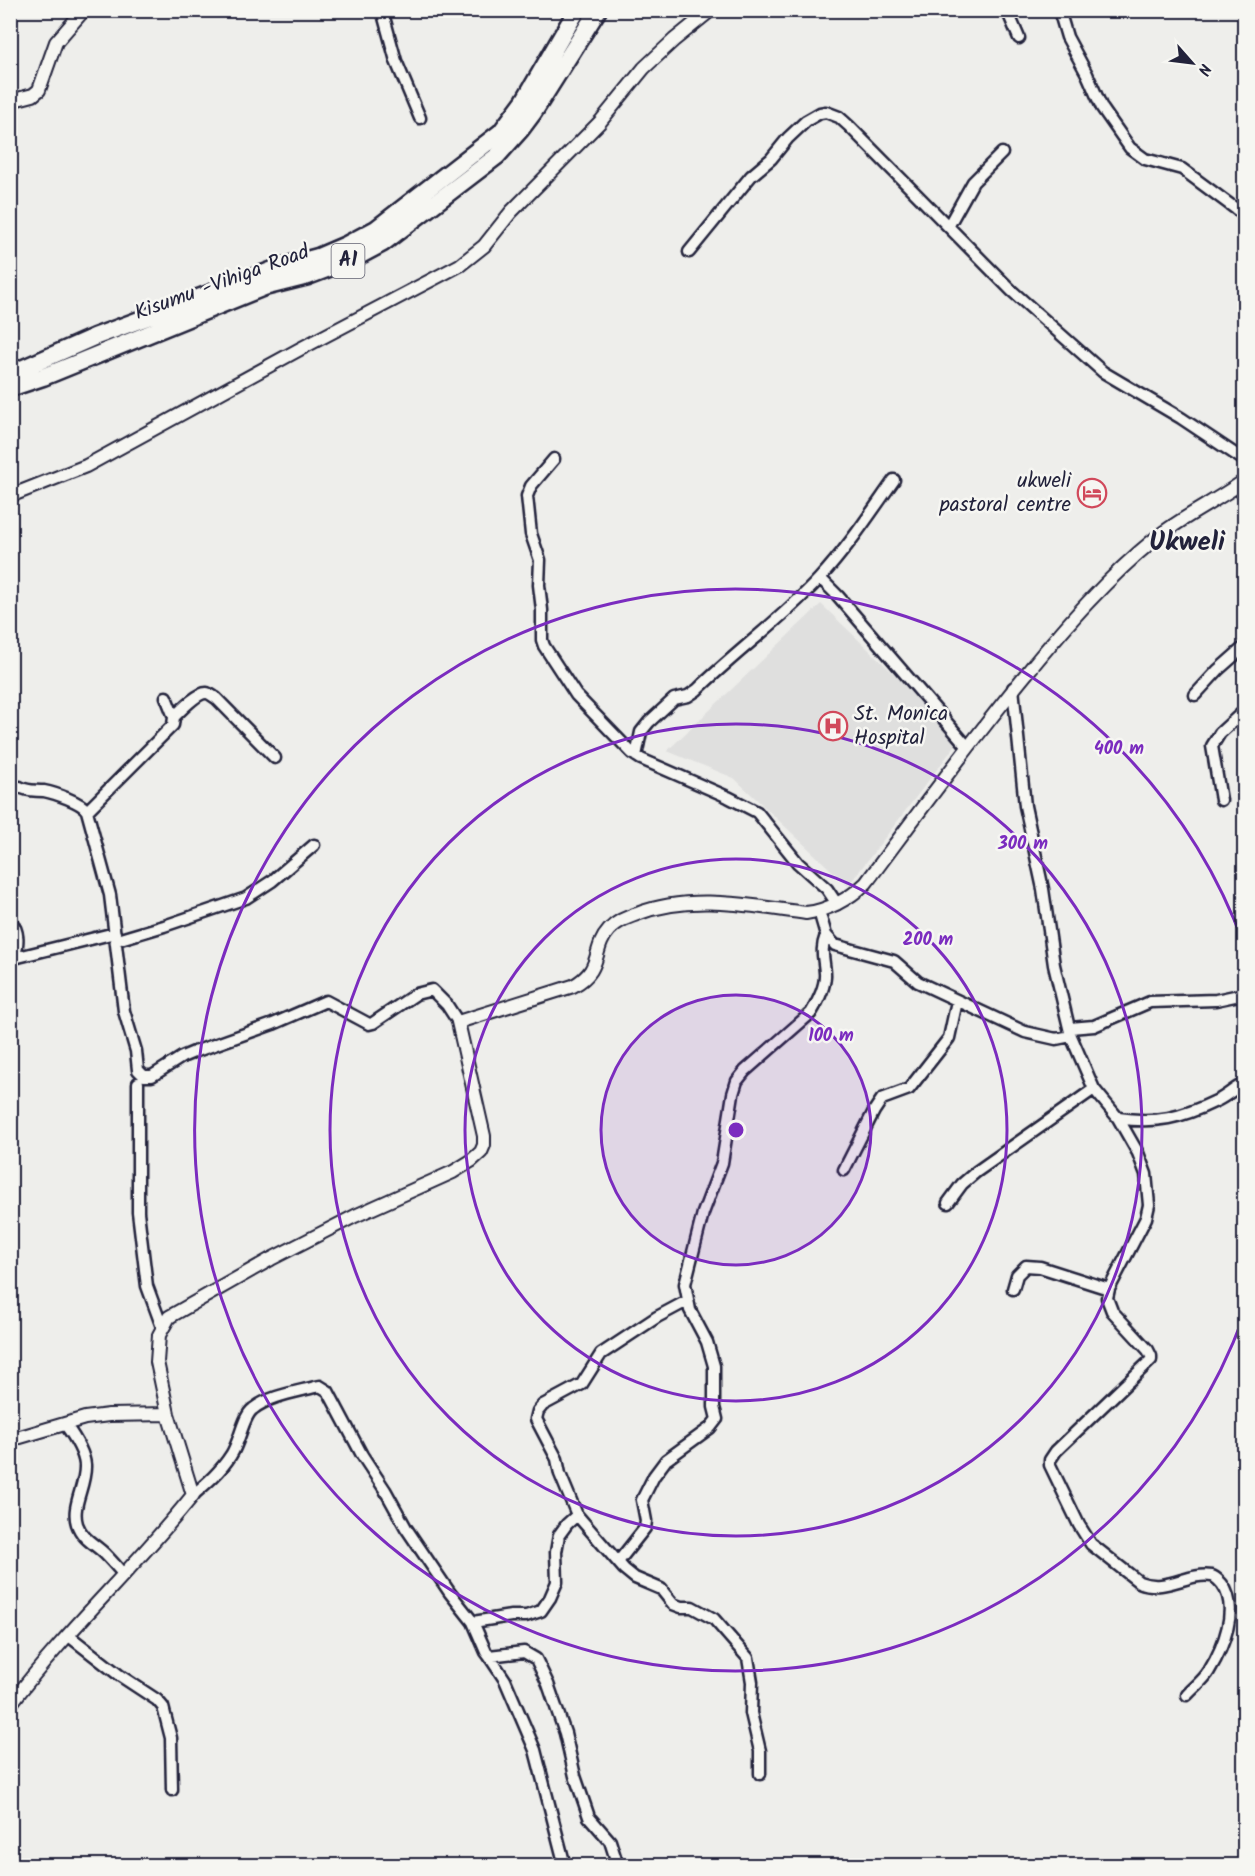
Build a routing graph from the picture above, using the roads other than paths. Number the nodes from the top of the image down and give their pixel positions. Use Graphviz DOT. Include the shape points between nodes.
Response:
graph roads {
  1 [pos="84,10"];
  2 [pos="382,10"];
  3 [pos="577,10"];
  4 [pos="598,10"];
  5 [pos="711,10"];
  6 [pos="1007,10"];
  7 [pos="1059,10"];
  8 [pos="1019,38"];
  9 [pos="10,101"];
  10 [pos="420,118"];
  11 [pos="1002,153"];
  12 [pos="1245,215"];
  13 [pos="949,225"];
  14 [pos="689,252"];
  15 [pos="10,374"];
  16 [pos="10,388"];
  17 [pos="554,459"];
  18 [pos="1245,460"];
  19 [pos="894,480"];
  20 [pos="1245,481"];
  21 [pos="10,496"];
  22 [pos="820,578"];
  23 [pos="1245,647"];
  24 [pos="1013,688"];
  25 [pos="1195,695"];
  26 [pos="166,697"];
  27 [pos="1245,711"];
  28 [pos="174,717"];
  29 [pos="968,746"];
  30 [pos="636,756"];
  31 [pos="274,758"];
  32 [pos="20,788"];
  33 [pos="1221,800"];
  34 [pos="87,811"];
  35 [pos="314,845"];
  36 [pos="837,904"];
  37 [pos="819,911"];
  38 [pos="10,920"];
  39 [pos="825,935"];
  40 [pos="116,937"];
  41 [pos="13,958"];
  42 [pos="1245,994"];
  43 [pos="957,1001"];
  44 [pos="458,1022"];
  45 [pos="1071,1032"];
  46 [pos="138,1083"];
  47 [pos="1245,1084"];
  48 [pos="1094,1089"];
  49 [pos="1118,1118"];
  50 [pos="844,1170"];
  51 [pos="948,1203"];
  52 [pos="1013,1289"];
  53 [pos="1109,1289"];
  54 [pos="687,1301"];
  55 [pos="162,1327"];
  56 [pos="168,1414"];
  57 [pos="65,1424"];
  58 [pos="10,1440"];
  59 [pos="193,1495"];
  60 [pos="577,1515"];
  61 [pos="618,1562"];
  62 [pos="124,1575"];
  63 [pos="473,1622"];
  64 [pos="69,1636"];
  65 [pos="489,1656"];
  66 [pos="1187,1695"];
  67 [pos="10,1705"];
  68 [pos="760,1774"];
  69 [pos="172,1790"];
  70 [pos="564,1866"];
  71 [pos="618,1866"];
  1 -- 9 [label="street" via="56,42 39,90"];
  2 -- 10 [label="street" via="396,61"];
  3 -- 15 [label="highway, Kisumu -Vihiga Road / A1" via="524,101 501,132 376,229 346,245 94,337"];
  4 -- 16 [label="highway, Kisumu -Vihiga Road / A1" via="521,129 497,156 383,243 353,259 264,287"];
  5 -- 21 [label="street" via="644,68 600,122 511,212 484,246 460,265 86,466"];
  6 -- 8 [label="street"];
  7 -- 12 [label="street" via="1071,45 1102,108 1130,148 1145,159 1182,169"];
  11 -- 13 [label="street" via="973,182"];
  13 -- 14 [label="street" via="849,126 826,112 806,121 788,138 751,176"];
  13 -- 18 [label="street" via="1012,291 1103,372"];
  17 -- 30 [label="street" via="527,496 531,534 540,560 542,640 585,706"];
  19 -- 22 [label="street"];
  20 -- 24 [label="street" via="1177,523 1136,556 1084,606"];
  22 -- 29 [label="street"];
  22 -- 30 [label="street" via="697,690 674,699 655,716 641,732"];
  23 -- 25 [label="street"];
  24 -- 29 [label="street"];
  24 -- 45 [label="street" via="1025,806 1054,965"];
  26 -- 28 [label="street"];
  27 -- 33 [label="street" via="1220,733 1212,746"];
  28 -- 31 [label="street" via="202,694 209,694"];
  28 -- 34 [label="street" via="170,728"];
  29 -- 36 [label="street" via="866,883"];
  30 -- 36 [label="street" via="757,812"];
  32 -- 34 [label="street" via="48,792 79,803"];
  34 -- 40 [label="street" via="106,879"];
  35 -- 40 [label="street" via="246,898 165,926"];
  36 -- 37 [label="street"];
  37 -- 39 [label="street"];
  37 -- 44 [label="street" via="806,914 712,903 651,908 620,920 609,930 595,965 580,982"];
  38 -- 41 [label="street" via="18,935"];
  39 -- 43 [label="street" via="844,949 894,961 918,982"];
  39 -- 54 [label="street" via="821,951 825,980 811,1014 736,1082 722,1163 685,1278"];
  40 -- 41 [label="street"];
  40 -- 44 [label="street" via="128,1029 138,1070 148,1077 182,1057 326,1001 369,1024 416,994 432,990"];
  42 -- 45 [label="street" via="1215,1000 1150,1002"];
  43 -- 45 [label="street" via="1025,1032 1056,1039"];
  43 -- 50 [label="street" via="949,1038 909,1089 882,1099"];
  44 -- 55 [label="street" via="484,1136 484,1145 476,1157 453,1172 271,1259 170,1317"];
  45 -- 48 [label="street"];
  46 -- 55 [label="street" via="138,1212 147,1286"];
  47 -- 49 [label="street" via="1217,1101 1166,1120"];
  48 -- 49 [label="street"];
  48 -- 51 [label="street" via="976,1172"];
  49 -- 53 [label="street" via="1146,1174 1149,1205"];
  52 -- 53 [label="street" via="1017,1275 1026,1266"];
  53 -- 66 [label="street" via="1107,1298 1112,1311 1148,1350 1151,1360 1056,1451 1050,1465 1091,1544 1139,1582 1166,1585 1213,1576 1226,1590 1231,1602 1230,1619 1220,1647 1209,1672"];
  54 -- 60 [label="street" via="601,1354 582,1384 538,1411 537,1424 557,1459"];
  54 -- 61 [label="street" via="714,1366 717,1419 666,1460 654,1476 642,1500 645,1528"];
  55 -- 56 [label="street" via="156,1347 157,1362"];
  56 -- 57 [label="street" via="109,1415"];
  56 -- 59 [label="street"];
  57 -- 58 [label="street"];
  57 -- 62 [label="street" via="85,1464 75,1511 77,1524 84,1537"];
  59 -- 62 [label="street"];
  59 -- 63 [label="street" via="232,1454 254,1408 298,1391 324,1388 414,1540"];
  60 -- 61 [label="street"];
  60 -- 63 [label="street" via="559,1535 557,1582 541,1611"];
  61 -- 68 [label="street" via="635,1578 661,1589 674,1604 692,1607 714,1619 746,1654"];
  62 -- 64 [label="street"];
  63 -- 65 [label="street"];
  64 -- 67 [label="street"];
  64 -- 69 [label="street" via="163,1707 171,1738"];
  65 -- 70 [label="street" via="505,1680 535,1750"];
  65 -- 71 [label="street" via="524,1652 536,1659 554,1698 589,1817 610,1841"];
}
